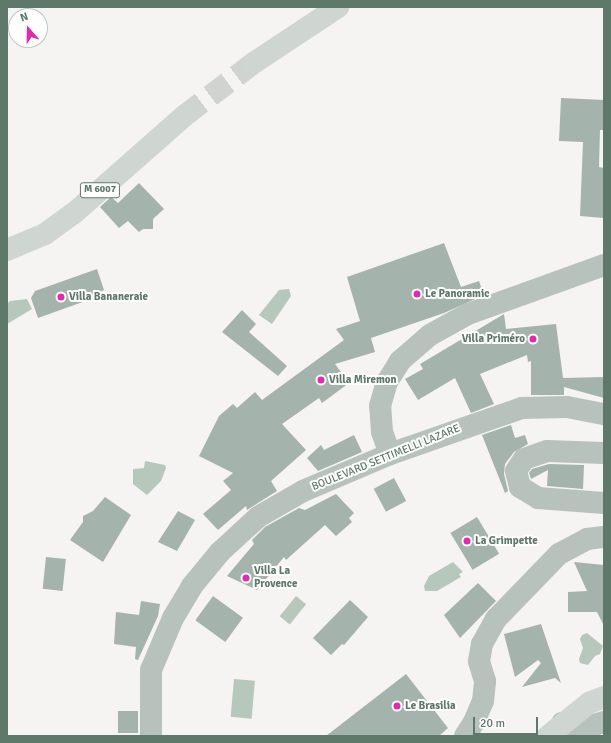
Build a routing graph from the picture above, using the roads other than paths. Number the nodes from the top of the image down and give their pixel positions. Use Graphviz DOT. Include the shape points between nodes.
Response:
graph roads {
  1 [pos="338,7"];
  2 [pos="255,62"];
  3 [pos="184,116"];
  4 [pos="7,250"];
  5 [pos="604,264"];
  6 [pos="604,414"];
  7 [pos="604,453"];
  8 [pos="390,454"];
  9 [pos="604,503"];
  10 [pos="604,537"];
  11 [pos="604,697"];
  12 [pos="604,722"];
  13 [pos="555,730"];
  14 [pos="151,736"];
  15 [pos="465,736"];
  1 -- 2 [label="main road"];
  3 -- 4 [label="main road, M 6007" via="73,214 45,234"];
  5 -- 8 [label="street" via="468,314 430,335 400,361 387,382 380,406 382,432"];
  6 -- 8 [label="street, BOULEVARD SETTIMELLI LAZARE" via="567,407 522,408"];
  7 -- 9 [label="street" via="547,451 524,459 516,471 520,487 538,498"];
  8 -- 14 [label="street, BOULEVARD SETTIMELLI LAZARE" via="303,491 258,517 192,586 174,618 152,670"];
  10 -- 15 [label="street" via="587,539 559,554 496,619 482,644 479,660 485,681 483,701"];
  11 -- 13 [label="main road" via="590,703"];
  12 -- 13 [label="street" via="573,732"];
}
